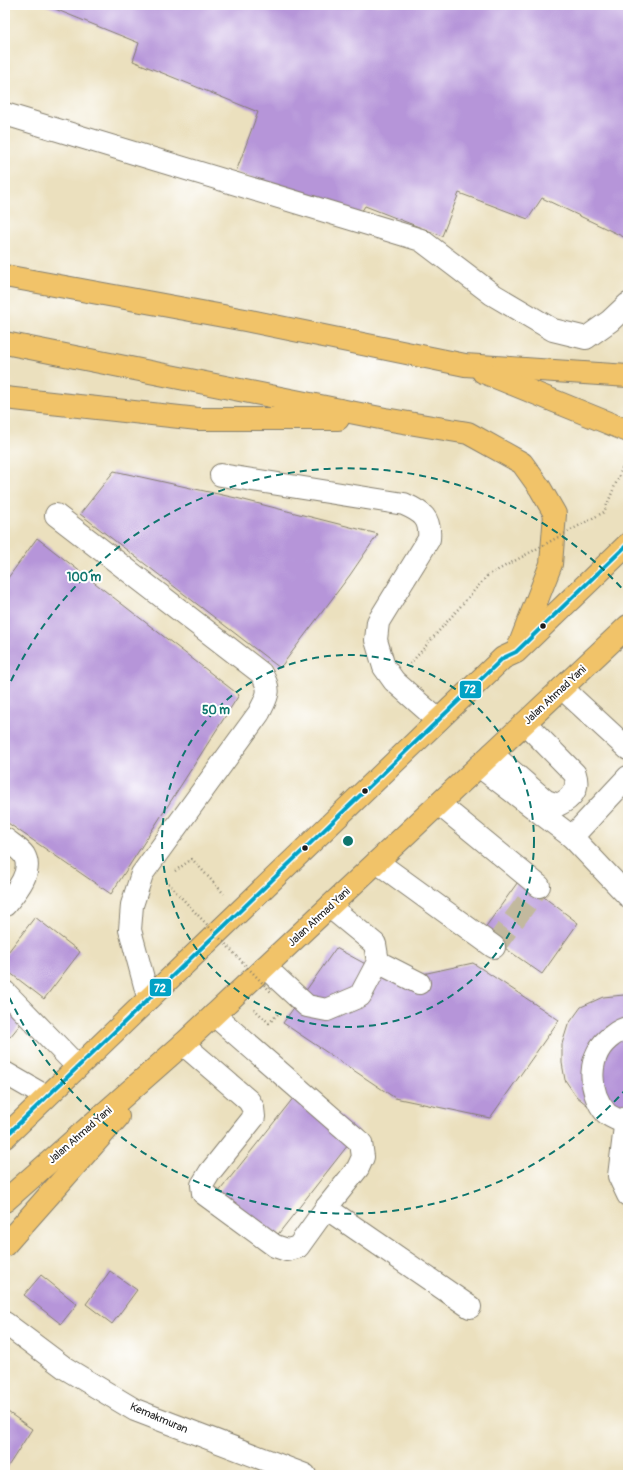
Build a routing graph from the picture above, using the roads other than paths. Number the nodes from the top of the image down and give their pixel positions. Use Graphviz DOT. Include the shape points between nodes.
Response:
graph roads {
  1 [pos="5,114"];
  2 [pos="5,276"];
  3 [pos="628,304"];
  4 [pos="619,324"];
  5 [pos="5,343"];
  6 [pos="465,365"];
  7 [pos="628,376"];
  8 [pos="5,398"];
  9 [pos="385,419"];
  10 [pos="628,431"];
  11 [pos="221,475"];
  12 [pos="56,515"];
  13 [pos="628,544"];
  14 [pos="628,626"];
  15 [pos="516,652"];
  16 [pos="562,688"];
  17 [pos="438,720"];
  18 [pos="525,723"];
  19 [pos="625,741"];
  20 [pos="486,760"];
  21 [pos="628,777"];
  22 [pos="439,804"];
  23 [pos="572,837"];
  24 [pos="5,839"];
  25 [pos="377,862"];
  26 [pos="539,886"];
  27 [pos="628,896"];
  28 [pos="5,905"];
  29 [pos="330,907"];
  30 [pos="494,947"];
  31 [pos="378,962"];
  32 [pos="265,967"];
  33 [pos="419,983"];
  34 [pos="5,992"];
  35 [pos="148,997"];
  36 [pos="214,1015"];
  37 [pos="628,1028"];
  38 [pos="183,1044"];
  39 [pos="77,1066"];
  40 [pos="5,1073"];
  41 [pos="45,1096"];
  42 [pos="627,1121"];
  43 [pos="5,1122"];
  44 [pos="5,1137"];
  45 [pos="628,1195"];
  46 [pos="5,1201"];
  47 [pos="326,1208"];
  48 [pos="5,1245"];
  49 [pos="470,1307"];
  50 [pos="5,1323"];
  51 [pos="300,1474"];
  1 -- 4 [label="street" via="421,240 492,294 552,330 586,338"];
  2 -- 6 [label="highway" via="246,320"];
  3 -- 4 [label="street"];
  5 -- 9 [label="highway"];
  6 -- 7 [label="highway"];
  6 -- 10 [label="highway"];
  8 -- 9 [label="highway" via="198,419"];
  9 -- 15 [label="highway" via="468,433 522,463 555,514 551,564"];
  11 -- 17 [label="street" via="404,504 426,518 430,528 429,539 378,622 376,640 384,667 394,681"];
  12 -- 35 [label="street" via="262,672 269,686 267,698 259,713 142,874 132,905 130,930"];
  13 -- 15 [label="highway"];
  14 -- 16 [label="highway, Jalan Ahmad Yani"];
  15 -- 17 [label="highway" via="503,658"];
  16 -- 18 [label="highway, Jalan Ahmad Yani"];
  16 -- 19 [label="street"];
  17 -- 35 [label="highway"];
  18 -- 20 [label="highway, Jalan Ahmad Yani"];
  18 -- 20 [label="street" via="575,774 576,790 565,802 558,805 546,801"];
  20 -- 22 [label="highway, Jalan Ahmad Yani"];
  20 -- 23 [label="street"];
  21 -- 23 [label="street"];
  22 -- 25 [label="highway, Jalan Ahmad Yani"];
  22 -- 26 [label="street"];
  23 -- 27 [label="street"];
  24 -- 28 [label="street" via="24,856 27,865 23,880"];
  25 -- 29 [label="highway, Jalan Ahmad Yani"];
  25 -- 30 [label="street"];
  29 -- 31 [label="street" via="375,944"];
  29 -- 32 [label="highway, Jalan Ahmad Yani"];
  31 -- 32 [label="street" via="360,996 327,1010 307,1006"];
  31 -- 33 [label="street"];
  32 -- 36 [label="highway, Jalan Ahmad Yani"];
  34 -- 39 [label="street"];
  35 -- 39 [label="highway"];
  36 -- 38 [label="highway, Jalan Ahmad Yani"];
  36 -- 47 [label="street" via="360,1143 363,1157 358,1168"];
  37 -- 42 [label="street" via="622,1028 606,1040 596,1054 591,1076 596,1098 607,1114"];
  38 -- 46 [label="highway, Jalan Ahmad Yani"];
  38 -- 47 [label="street" via="254,1108 254,1117 210,1172 202,1186 203,1193 275,1246 287,1250 298,1247"];
  38 -- 48 [label="highway"];
  39 -- 41 [label="highway"];
  40 -- 41 [label="street"];
  41 -- 43 [label="highway"];
  41 -- 44 [label="highway"];
  42 -- 45 [label="street" via="619,1176"];
  47 -- 49 [label="street"];
  50 -- 51 [label="street, Kemakmuran" via="65,1368 135,1410"];
}
